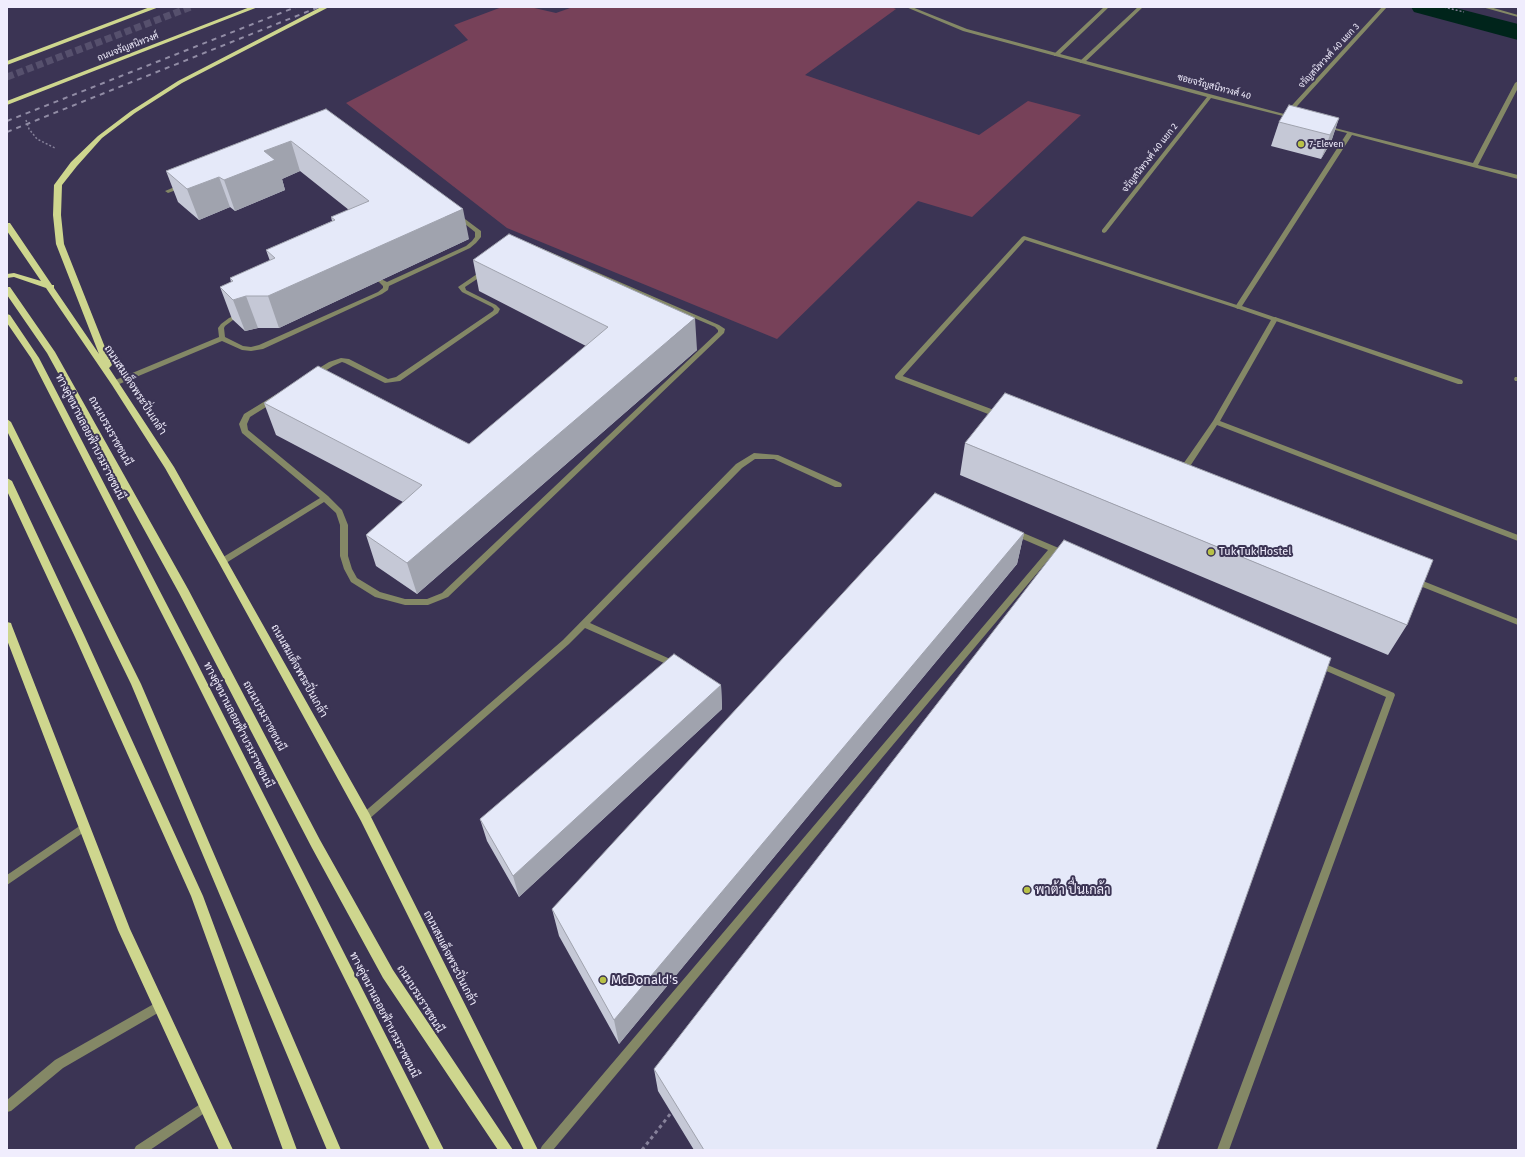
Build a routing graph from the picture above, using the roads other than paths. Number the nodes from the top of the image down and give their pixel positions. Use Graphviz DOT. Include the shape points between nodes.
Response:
graph roads {
  1 [pos="156,7"];
  2 [pos="255,7"];
  3 [pos="326,7"];
  4 [pos="908,7"];
  5 [pos="1107,7"];
  6 [pos="1141,7"];
  7 [pos="1385,7"];
  8 [pos="1484,7"];
  9 [pos="1518,16"];
  10 [pos="1056,55"];
  11 [pos="1082,62"];
  12 [pos="7,63"];
  13 [pos="1518,83"];
  14 [pos="1210,96"];
  15 [pos="7,103"];
  16 [pos="1286,116"];
  17 [pos="1300,120"];
  18 [pos="1322,125"];
  19 [pos="1350,133"];
  20 [pos="1474,166"];
  21 [pos="1518,177"];
  22 [pos="190,183"];
  23 [pos="168,191"];
  24 [pos="452,211"];
  25 [pos="7,225"];
  26 [pos="1104,231"];
  27 [pos="7,276"];
  28 [pos="51,287"];
  29 [pos="7,289"];
  30 [pos="1238,307"];
  31 [pos="248,312"];
  32 [pos="7,317"];
  33 [pos="1275,319"];
  34 [pos="222,338"];
  35 [pos="1460,382"];
  36 [pos="115,383"];
  37 [pos="1008,419"];
  38 [pos="7,422"];
  39 [pos="1216,422"];
  40 [pos="1179,477"];
  41 [pos="7,481"];
  42 [pos="838,485"];
  43 [pos="325,498"];
  44 [pos="1003,527"];
  45 [pos="1518,538"];
  46 [pos="1054,549"];
  47 [pos="1076,559"];
  48 [pos="224,561"];
  49 [pos="1409,578"];
  50 [pos="1518,622"];
  51 [pos="584,624"];
  52 [pos="7,626"];
  53 [pos="1310,660"];
  54 [pos="681,668"];
  55 [pos="365,817"];
  56 [pos="84,827"];
  57 [pos="7,881"];
  58 [pos="158,1006"];
  59 [pos="205,1106"];
  60 [pos="7,1107"];
  61 [pos="140,1150"];
  62 [pos="226,1150"];
  63 [pos="290,1150"];
  64 [pos="334,1150"];
  65 [pos="437,1150"];
  66 [pos="506,1150"];
  67 [pos="531,1150"];
  68 [pos="546,1150"];
  69 [pos="1223,1150"];
  1 -- 12 [label="main road"];
  2 -- 15 [label="main road, ถนนจรัญสนิทวงศ์"];
  3 -- 36 [label="main road" via="180,82 134,112 100,137 58,185 60,244"];
  4 -- 10 [label="street, ซอยจรัญสนิทวงศ์ 40" via="965,30"];
  5 -- 10 [label="street"];
  6 -- 11 [label="street"];
  7 -- 16 [label="street, จรัญสนิทวงศ์ 40 แยก 3"];
  8 -- 9 [label="street"];
  10 -- 11 [label="street, ซอยจรัญสนิทวงศ์ 40"];
  11 -- 14 [label="street, ซอยจรัญสนิทวงศ์ 40"];
  13 -- 20 [label="street"];
  14 -- 16 [label="street, ซอยจรัญสนิทวงศ์ 40"];
  14 -- 26 [label="street, จรัญสนิทวงศ์ 40 แยก 2"];
  16 -- 17 [label="street, ซอยจรัญสนิทวงศ์ 40"];
  18 -- 19 [label="street"];
  19 -- 20 [label="street"];
  19 -- 30 [label="street"];
  20 -- 21 [label="street"];
  22 -- 23 [label="street"];
  24 -- 34 [label="street" via="478,231 476,239 468,247 384,283 386,289 380,293 261,347 242,348"];
  25 -- 28 [label="main road, ถนนสมเด็จพระปิ่นเกล้า"];
  27 -- 28 [label="main road" via="14,275"];
  28 -- 36 [label="main road, ถนนสมเด็จพระปิ่นเกล้า"];
  29 -- 66 [label="main road, ถนนบรมราชชนนี" via="51,352 184,592 316,844 388,974"];
  30 -- 33 [label="street"];
  30 -- 37 [label="street" via="1024,238 898,377"];
  31 -- 34 [label="street" via="223,325"];
  32 -- 65 [label="main road, ทางคู่ขนานลอยฟ้าบรมราชชนนี" via="35,358 168,615"];
  33 -- 35 [label="street"];
  33 -- 39 [label="street"];
  34 -- 36 [label="street"];
  36 -- 48 [label="main road, ถนนสมเด็จพระปิ่นเกล้า"];
  38 -- 64 [label="main road" via="136,684"];
  39 -- 40 [label="street"];
  39 -- 45 [label="street"];
  41 -- 63 [label="main road" via="197,896"];
  42 -- 51 [label="street" via="775,457 754,456 739,466"];
  43 -- 43 [label="street" via="245,431 242,424 247,416 341,360 388,382 398,379 496,312 494,306 461,287 523,245 532,245 722,329 717,339 440,598 428,602 393,600 365,588 354,580 344,556 343,521 339,512"];
  43 -- 48 [label="street"];
  44 -- 46 [label="street"];
  46 -- 47 [label="street"];
  46 -- 68 [label="street"];
  48 -- 55 [label="main road, ถนนสมเด็จพระปิ่นเกล้า"];
  49 -- 50 [label="street"];
  51 -- 54 [label="street"];
  51 -- 55 [label="street"];
  52 -- 56 [label="main road"];
  53 -- 69 [label="street" via="1391,696"];
  55 -- 67 [label="main road, ถนนสมเด็จพระปิ่นเกล้า"];
  56 -- 57 [label="street"];
  56 -- 58 [label="main road" via="124,930"];
  58 -- 59 [label="main road"];
  58 -- 60 [label="street" via="59,1064"];
  59 -- 61 [label="street"];
  59 -- 62 [label="main road"];
}
